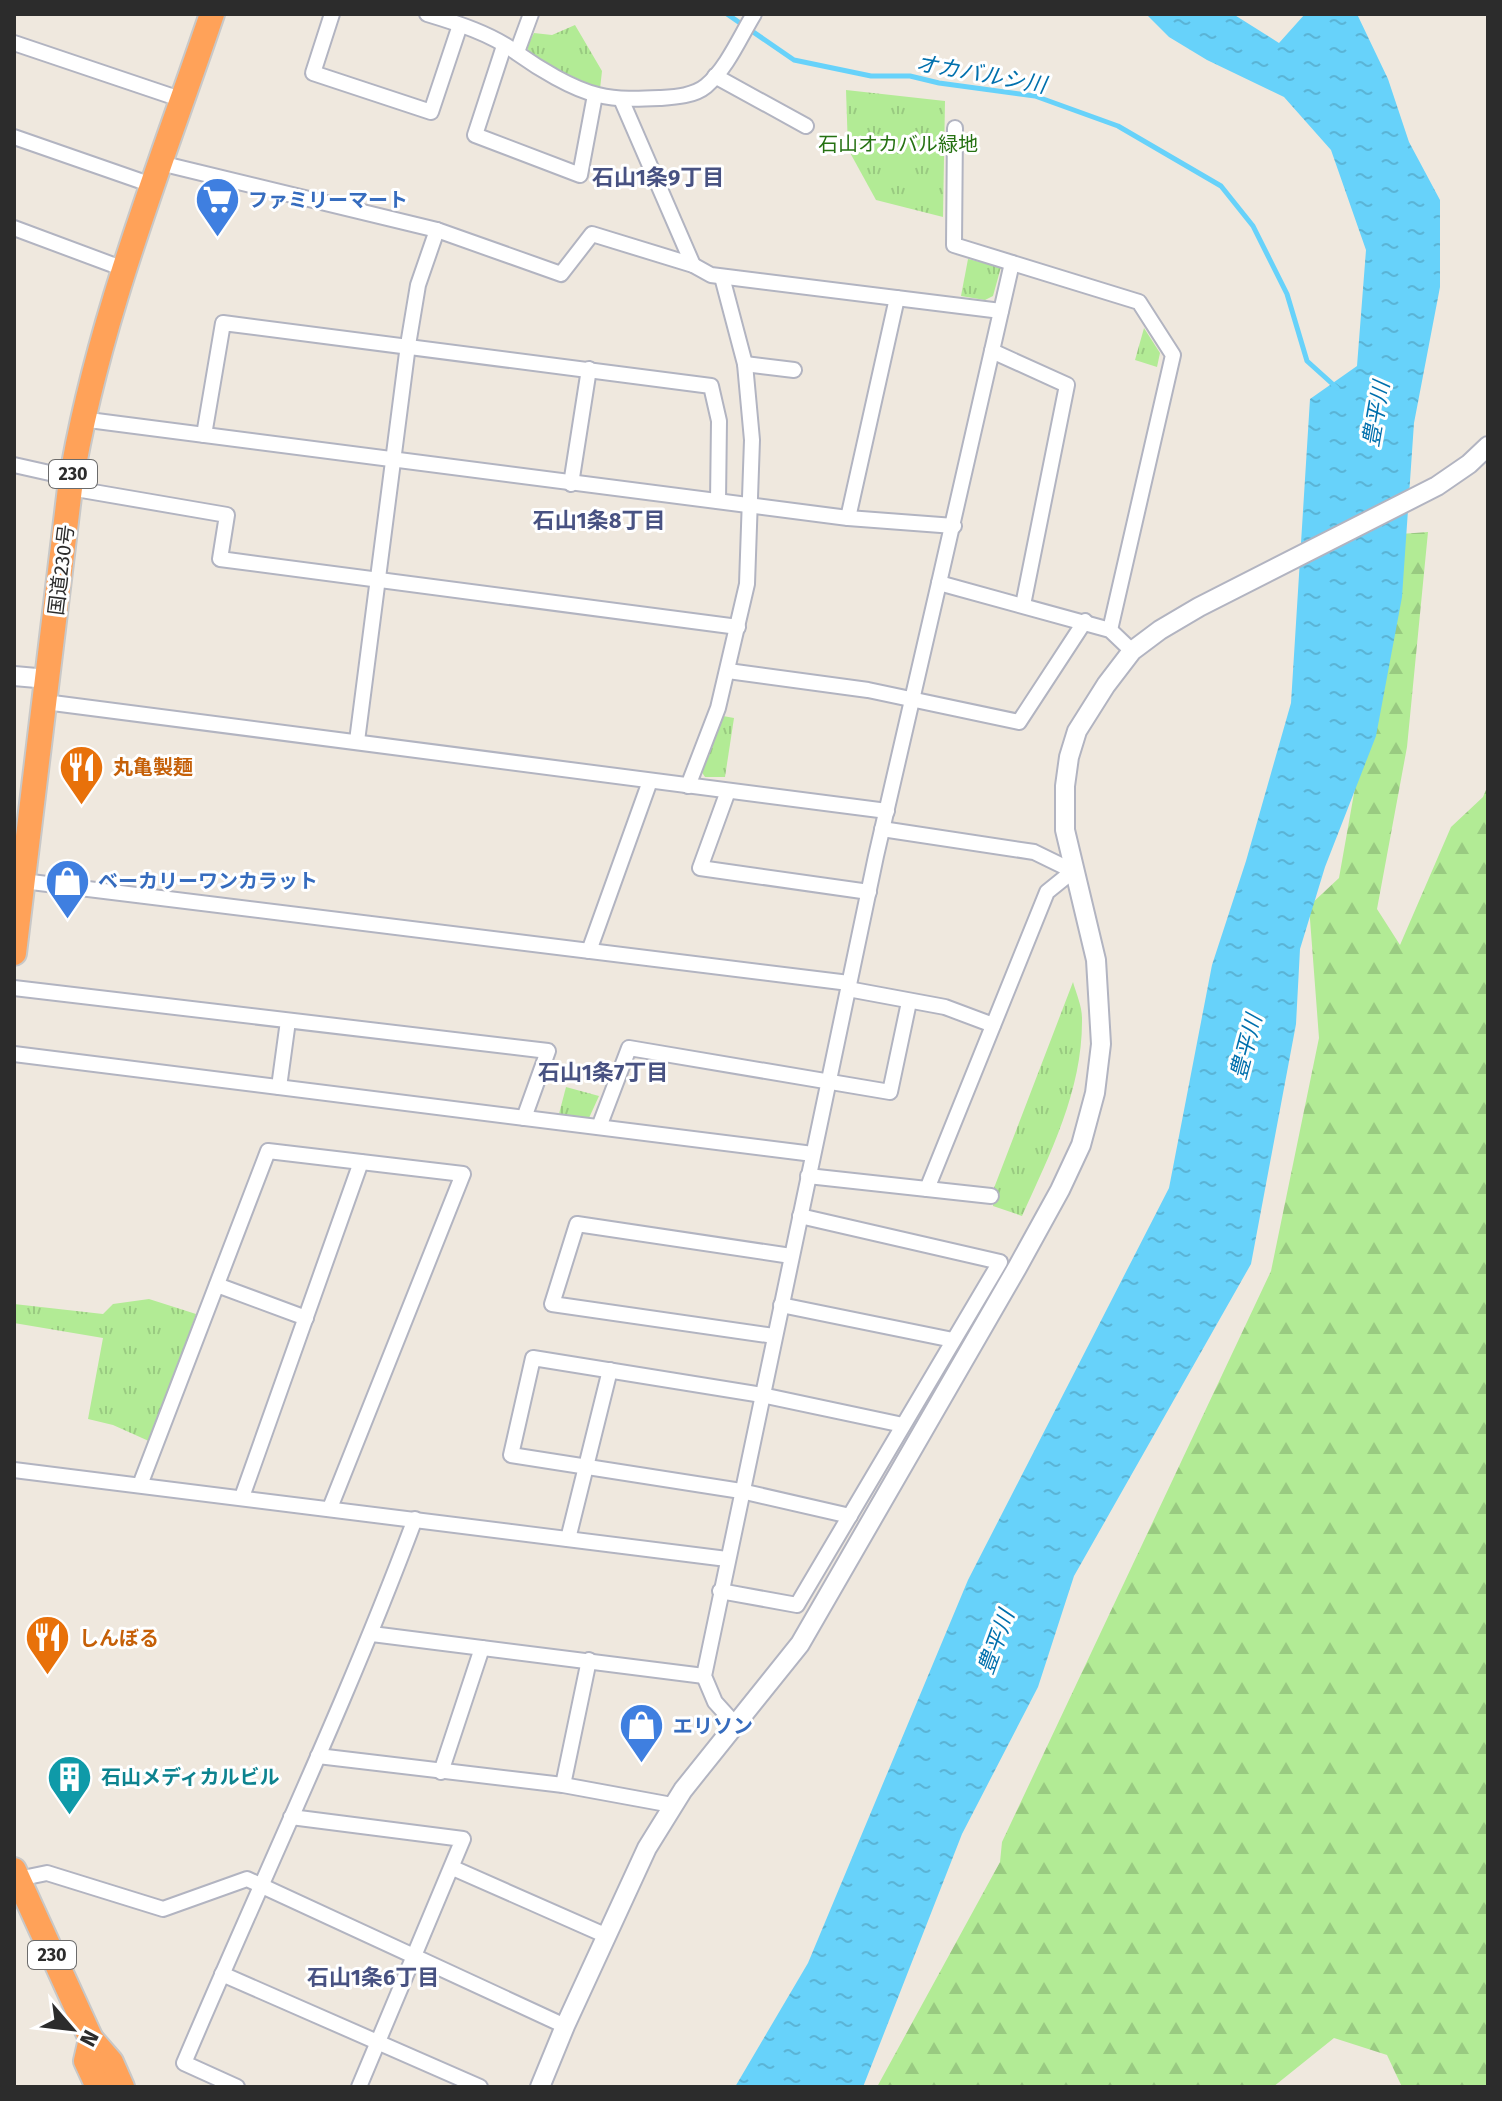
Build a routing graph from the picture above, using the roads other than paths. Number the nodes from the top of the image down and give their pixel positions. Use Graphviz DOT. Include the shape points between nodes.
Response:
graph roads {
  1 [pos="212,14"];
  2 [pos="332,14"];
  3 [pos="427,14"];
  4 [pos="531,14"];
  5 [pos="754,14"];
  6 [pos="460,25"];
  7 [pos="14,43"];
  8 [pos="510,49"];
  9 [pos="715,76"];
  10 [pos="595,95"];
  11 [pos="621,99"];
  12 [pos="183,100"];
  13 [pos="806,126"];
  14 [pos="955,128"];
  15 [pos="14,137"];
  16 [pos="156,174"];
  17 [pos="14,228"];
  18 [pos="437,230"];
  19 [pos="1012,263"];
  20 [pos="693,265"];
  21 [pos="124,269"];
  22 [pos="722,277"];
  23 [pos="897,298"];
  24 [pos="1001,311"];
  25 [pos="408,345"];
  26 [pos="992,351"];
  27 [pos="745,364"];
  28 [pos="589,369"];
  29 [pos="794,370"];
  30 [pos="81,419"];
  31 [pos="204,435"];
  32 [pos="1488,446"];
  33 [pos="394,461"];
  34 [pos="14,465"];
  35 [pos="71,483"];
  36 [pos="571,484"];
  37 [pos="718,501"];
  38 [pos="751,506"];
  39 [pos="848,518"];
  40 [pos="954,526"];
  41 [pos="379,580"];
  42 [pos="939,583"];
  43 [pos="1023,605"];
  44 [pos="1085,621"];
  45 [pos="738,627"];
  46 [pos="1110,630"];
  47 [pos="1132,651"];
  48 [pos="728,671"];
  49 [pos="14,676"];
  50 [pos="46,690"];
  51 [pos="914,700"];
  52 [pos="357,741"];
  53 [pos="650,781"];
  54 [pos="688,786"];
  55 [pos="728,791"];
  56 [pos="887,811"];
  57 [pos="882,829"];
  58 [pos="21,869"];
  59 [pos="1073,871"];
  60 [pos="869,892"];
  61 [pos="589,951"];
  62 [pos="14,953"];
  63 [pos="849,986"];
  64 [pos="14,988"];
  65 [pos="909,1002"];
  66 [pos="288,1021"];
  67 [pos="993,1025"];
  68 [pos="14,1054"];
  69 [pos="828,1081"];
  70 [pos="279,1087"];
  71 [pos="524,1118"];
  72 [pos="599,1127"];
  73 [pos="813,1154"];
  74 [pos="361,1162"];
  75 [pos="808,1176"];
  76 [pos="927,1189"];
  77 [pos="991,1196"];
  78 [pos="800,1216"];
  79 [pos="791,1256"];
  80 [pos="217,1285"];
  81 [pos="781,1305"];
  82 [pos="306,1318"];
  83 [pos="774,1336"];
  84 [pos="953,1340"];
  85 [pos="610,1370"];
  86 [pos="762,1395"];
  87 [pos="903,1425"];
  88 [pos="586,1467"];
  89 [pos="14,1470"];
  90 [pos="140,1485"];
  91 [pos="741,1491"];
  92 [pos="242,1497"];
  93 [pos="330,1508"];
  94 [pos="850,1516"];
  95 [pos="415,1519"];
  96 [pos="568,1539"];
  97 [pos="727,1559"];
  98 [pos="720,1591"];
  99 [pos="372,1634"];
  100 [pos="482,1648"];
  101 [pos="589,1660"];
  102 [pos="704,1676"];
  103 [pos="734,1723"];
  104 [pos="318,1756"];
  105 [pos="441,1772"];
  106 [pos="563,1785"];
  107 [pos="672,1805"];
  108 [pos="291,1817"];
  109 [pos="453,1868"];
  110 [pos="16,1874"];
  111 [pos="261,1885"];
  112 [pos="607,1936"];
  113 [pos="414,1954"];
  114 [pos="222,1974"];
  115 [pos="565,2026"];
  116 [pos="91,2039"];
  117 [pos="378,2042"];
  118 [pos="98,2087"];
  119 [pos="122,2087"];
  120 [pos="237,2087"];
  121 [pos="359,2087"];
  122 [pos="480,2087"];
  123 [pos="540,2087"];
  1 -- 12 [label="highway, 国道230号 / 230"];
  2 -- 6 [label="street" via="313,73 431,112"];
  3 -- 6 [label="street"];
  4 -- 8 [label="street"];
  5 -- 9 [label="street"];
  6 -- 8 [label="street"];
  7 -- 12 [label="street"];
  8 -- 10 [label="street"];
  8 -- 10 [label="street" via="475,135 580,175"];
  9 -- 11 [label="street" via="696,92 676,97"];
  9 -- 13 [label="street"];
  10 -- 11 [label="street"];
  11 -- 20 [label="street"];
  12 -- 16 [label="highway, 国道230号 / 230"];
  14 -- 19 [label="street" via="954,245"];
  15 -- 16 [label="street"];
  16 -- 18 [label="street"];
  16 -- 21 [label="highway, 国道230号 / 230"];
  17 -- 21 [label="street"];
  18 -- 20 [label="street" via="561,274 592,234"];
  18 -- 25 [label="street" via="418,285"];
  19 -- 24 [label="street"];
  19 -- 46 [label="street" via="1139,302 1173,355"];
  20 -- 22 [label="street"];
  21 -- 30 [label="highway, 国道230号 / 230"];
  22 -- 23 [label="street"];
  22 -- 27 [label="street"];
  23 -- 24 [label="street"];
  23 -- 39 [label="street"];
  24 -- 26 [label="street"];
  25 -- 28 [label="street"];
  25 -- 31 [label="street" via="223,323"];
  25 -- 33 [label="street"];
  26 -- 40 [label="street"];
  26 -- 43 [label="street" via="1067,385"];
  27 -- 29 [label="street"];
  27 -- 38 [label="street"];
  28 -- 36 [label="street"];
  28 -- 37 [label="street" via="711,386 719,421"];
  30 -- 31 [label="street"];
  30 -- 35 [label="highway, 国道230号 / 230"];
  31 -- 33 [label="street"];
  32 -- 47 [label="street" via="1437,486 1199,607"];
  33 -- 36 [label="street"];
  33 -- 41 [label="street"];
  34 -- 35 [label="street"];
  35 -- 41 [label="street" via="227,515 220,559"];
  35 -- 50 [label="highway, 国道230号 / 230"];
  36 -- 37 [label="street"];
  37 -- 38 [label="street"];
  38 -- 39 [label="street"];
  38 -- 45 [label="street" via="747,584"];
  39 -- 40 [label="street"];
  40 -- 42 [label="street"];
  41 -- 45 [label="street"];
  41 -- 52 [label="street"];
  42 -- 43 [label="street"];
  42 -- 51 [label="street"];
  43 -- 44 [label="street"];
  44 -- 46 [label="street"];
  44 -- 51 [label="street" via="1019,722"];
  45 -- 48 [label="street"];
  46 -- 47 [label="street"];
  47 -- 59 [label="street" via="1077,731 1069,757 1065,830"];
  48 -- 51 [label="street"];
  48 -- 54 [label="street"];
  49 -- 50 [label="street"];
  50 -- 52 [label="street"];
  50 -- 58 [label="highway, 国道230号 / 230"];
  51 -- 56 [label="street"];
  52 -- 53 [label="street"];
  53 -- 54 [label="street"];
  53 -- 61 [label="street"];
  54 -- 55 [label="street"];
  55 -- 56 [label="street"];
  55 -- 60 [label="street" via="700,868"];
  56 -- 57 [label="street"];
  57 -- 59 [label="street" via="1034,852"];
  57 -- 60 [label="street"];
  58 -- 61 [label="street"];
  58 -- 62 [label="highway, 国道230号 / 230"];
  59 -- 67 [label="street" via="1047,892"];
  59 -- 103 [label="street" via="1096,960 1101,1044 1081,1145 1017,1268 800,1644"];
  60 -- 63 [label="street"];
  61 -- 63 [label="street"];
  63 -- 65 [label="street"];
  63 -- 69 [label="street"];
  64 -- 66 [label="street"];
  65 -- 67 [label="street" via="945,1007"];
  65 -- 69 [label="street" via="890,1092"];
  66 -- 70 [label="street"];
  66 -- 71 [label="street" via="548,1051"];
  67 -- 76 [label="street"];
  68 -- 70 [label="street"];
  69 -- 72 [label="street" via="629,1048"];
  69 -- 73 [label="street"];
  70 -- 71 [label="street"];
  71 -- 72 [label="street"];
  72 -- 73 [label="street"];
  73 -- 75 [label="street"];
  74 -- 80 [label="street" via="268,1151"];
  74 -- 82 [label="street"];
  74 -- 93 [label="street" via="463,1174"];
  75 -- 76 [label="street"];
  75 -- 78 [label="street"];
  76 -- 77 [label="street"];
  78 -- 79 [label="street"];
  78 -- 84 [label="street" via="1000,1262"];
  79 -- 81 [label="street"];
  79 -- 83 [label="street" via="577,1224 552,1304"];
  80 -- 82 [label="street"];
  80 -- 90 [label="street"];
  81 -- 83 [label="street"];
  81 -- 84 [label="street"];
  82 -- 92 [label="street"];
  83 -- 86 [label="street"];
  84 -- 87 [label="street"];
  85 -- 86 [label="street"];
  85 -- 88 [label="street"];
  85 -- 88 [label="street" via="533,1358 511,1455"];
  86 -- 87 [label="street"];
  86 -- 91 [label="street"];
  87 -- 94 [label="street"];
  88 -- 91 [label="street"];
  88 -- 96 [label="street"];
  89 -- 90 [label="street"];
  90 -- 92 [label="street"];
  91 -- 94 [label="street"];
  91 -- 97 [label="street"];
  92 -- 93 [label="street"];
  93 -- 95 [label="street"];
  94 -- 98 [label="street" via="797,1605"];
  95 -- 96 [label="street"];
  95 -- 99 [label="street"];
  96 -- 97 [label="street"];
  97 -- 98 [label="street"];
  98 -- 102 [label="street"];
  99 -- 100 [label="street"];
  99 -- 104 [label="street"];
  100 -- 101 [label="street"];
  100 -- 105 [label="street"];
  101 -- 102 [label="street"];
  101 -- 106 [label="street"];
  102 -- 103 [label="street" via="715,1702"];
  103 -- 107 [label="street"];
  104 -- 105 [label="street"];
  104 -- 108 [label="street"];
  105 -- 106 [label="street"];
  106 -- 107 [label="street"];
  107 -- 112 [label="street"];
  108 -- 109 [label="street" via="463,1839"];
  108 -- 111 [label="street"];
  109 -- 112 [label="street"];
  109 -- 113 [label="street"];
  110 -- 111 [label="street" via="47,1873 163,1909 247,1879"];
  110 -- 116 [label="highway, 230"];
  111 -- 113 [label="street"];
  111 -- 114 [label="street"];
  112 -- 115 [label="street"];
  113 -- 115 [label="street"];
  113 -- 117 [label="street"];
  114 -- 117 [label="street"];
  114 -- 120 [label="street" via="184,2063"];
  115 -- 123 [label="street"];
  116 -- 118 [label="highway, 230" via="86,2061"];
  116 -- 119 [label="highway, 230" via="111,2062"];
  117 -- 121 [label="street"];
  117 -- 122 [label="street"];
}
